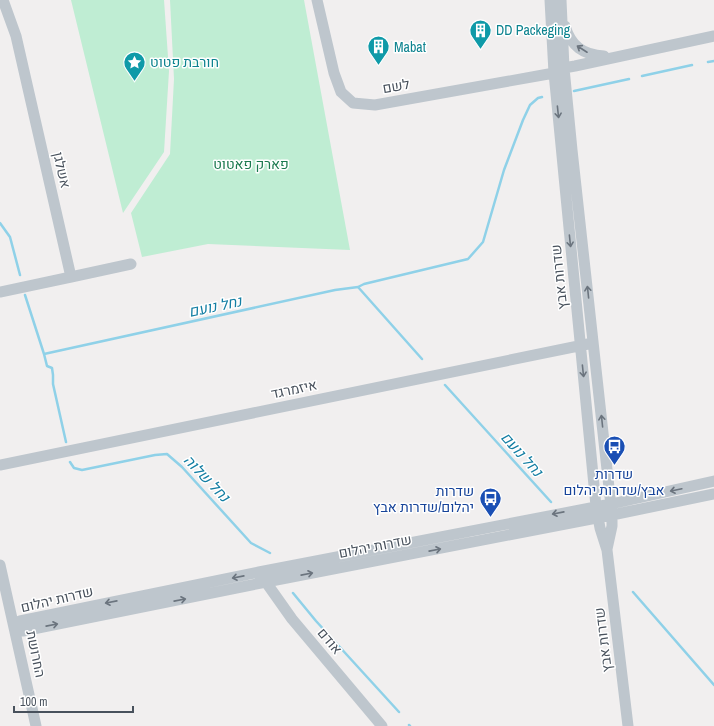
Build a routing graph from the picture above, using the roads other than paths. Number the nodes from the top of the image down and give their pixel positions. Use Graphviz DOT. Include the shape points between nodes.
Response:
graph roads {
  1 [pos="3,0"];
  2 [pos="317,0"];
  3 [pos="550,0"];
  4 [pos="561,0"];
  5 [pos="561,12"];
  6 [pos="714,36"];
  7 [pos="714,43"];
  8 [pos="619,56"];
  9 [pos="565,72"];
  10 [pos="554,73"];
  11 [pos="131,264"];
  12 [pos="71,277"];
  13 [pos="0,292"];
  14 [pos="593,343"];
  15 [pos="581,346"];
  16 [pos="0,465"];
  17 [pos="714,481"];
  18 [pos="714,494"];
  19 [pos="611,504"];
  20 [pos="596,506"];
  21 [pos="612,515"];
  22 [pos="598,518"];
  23 [pos="607,550"];
  24 [pos="0,566"];
  25 [pos="259,572"];
  26 [pos="266,582"];
  27 [pos="14,627"];
  28 [pos="36,726"];
  29 [pos="382,726"];
  30 [pos="628,726"];
  1 -- 12 [label="street, אשלגן" via="16,36"];
  2 -- 10 [label="street, לשם" via="334,73 341,92 353,103 375,105"];
  3 -- 10 [label="street, שדרות אבץ"];
  4 -- 5 [label="street, שדרות אבץ"];
  8 -- 5 [label="street, one-way" via="592,55 581,50 572,42"];
  5 -- 9 [label="street, שדרות אבץ"];
  6 -- 8 [label="street, לשם"];
  7 -- 9 [label="street, לשם"];
  8 -- 9 [label="street, לשם"];
  9 -- 10 [label="street, לשם"];
  14 -- 9 [label="street, שדרות אבץ, one-way"];
  10 -- 15 [label="street, שדרות אבץ, one-way"];
  11 -- 12 [label="street"];
  12 -- 13 [label="street"];
  14 -- 15 [label="street, איזמרגד"];
  19 -- 14 [label="street, שדרות אבץ, one-way"];
  15 -- 16 [label="street, איזמרגד"];
  15 -- 20 [label="street, שדרות אבץ, one-way"];
  17 -- 19 [label="street, שדרות יהלום, one-way"];
  18 -- 21 [label="street, שדרות יהלום"];
  19 -- 20 [label="street, שדרות יהלום"];
  19 -- 21 [label="street, שדרות אבץ"];
  20 -- 22 [label="street, שדרות אבץ"];
  20 -- 25 [label="street, שדרות יהלום, one-way"];
  21 -- 22 [label="street, שדרות יהלום"];
  21 -- 23 [label="street, שדרות אבץ"];
  22 -- 23 [label="street, שדרות אבץ"];
  26 -- 22 [label="street, שדרות יהלום, one-way"];
  23 -- 30 [label="street, שדרות אבץ"];
  24 -- 27 [label="street, החרושת"];
  25 -- 26 [label="street, אודם"];
  25 -- 27 [label="street, שדרות יהלום, one-way" via="20,621"];
  27 -- 26 [label="street, שדרות יהלום, one-way" via="23,631"];
  26 -- 29 [label="street, אודם" via="292,619"];
  27 -- 28 [label="street, החרושת"];
}
